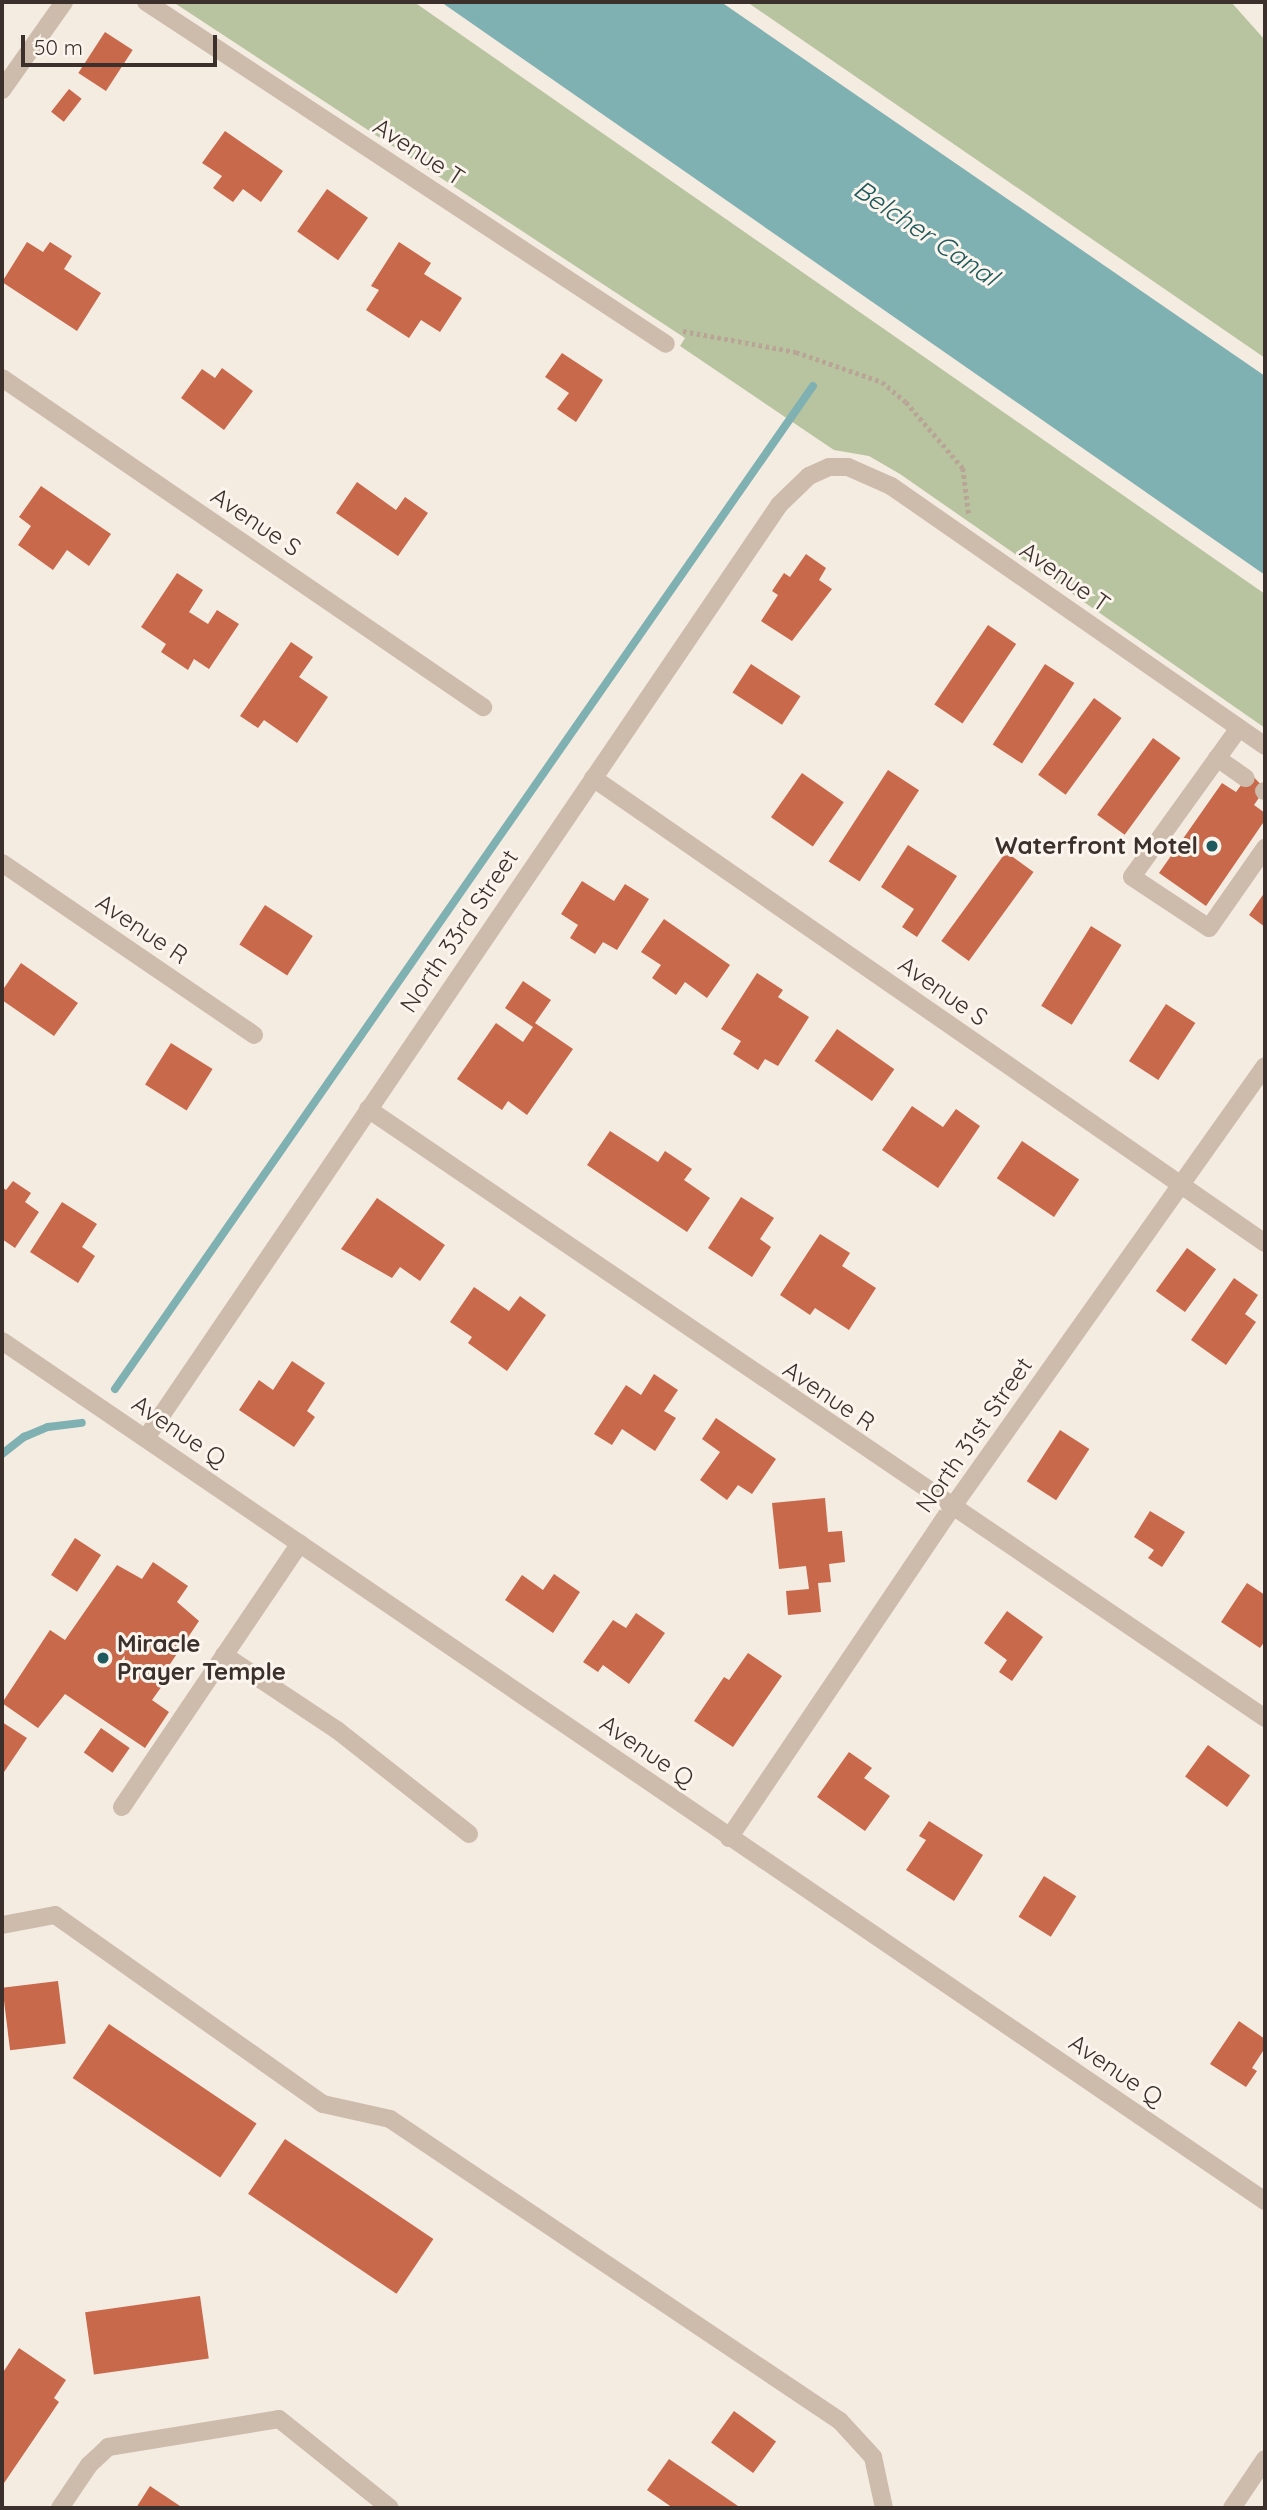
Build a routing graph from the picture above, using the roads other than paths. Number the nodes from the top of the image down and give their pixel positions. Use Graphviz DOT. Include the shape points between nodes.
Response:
graph roads {
  1 [pos="64,2"];
  2 [pos="146,2"];
  3 [pos="2,90"];
  4 [pos="668,336"];
  5 [pos="2,378"];
  6 [pos="829,467"];
  7 [pos="483,707"];
  8 [pos="1239,728"];
  9 [pos="1265,746"];
  10 [pos="1217,758"];
  11 [pos="593,778"];
  12 [pos="1246,778"];
  13 [pos="1265,848"];
  14 [pos="2,863"];
  15 [pos="254,1035"];
  16 [pos="1265,1066"];
  17 [pos="368,1109"];
  18 [pos="1182,1186"];
  19 [pos="1265,1243"];
  20 [pos="2,1341"];
  21 [pos="146,1438"];
  22 [pos="951,1509"];
  23 [pos="300,1543"];
  24 [pos="224,1655"];
  25 [pos="1265,1718"];
  26 [pos="122,1807"];
  27 [pos="469,1834"];
  28 [pos="729,1838"];
  29 [pos="2,1925"];
  30 [pos="1265,2201"];
  31 [pos="1265,2459"];
  32 [pos="60,2508"];
  33 [pos="390,2508"];
  34 [pos="884,2508"];
  35 [pos="1232,2508"];
  1 -- 3 [label="street"];
  2 -- 4 [label="street, Avenue T"];
  5 -- 7 [label="street, Avenue S"];
  6 -- 8 [label="street, Avenue T" via="865,470"];
  6 -- 11 [label="street, North 33rd Street" via="794,487 779,505"];
  8 -- 9 [label="street, Avenue T"];
  8 -- 10 [label="street"];
  10 -- 12 [label="street"];
  10 -- 13 [label="street" via="1132,877 1209,928"];
  11 -- 17 [label="street, North 33rd Street"];
  11 -- 18 [label="street, Avenue S"];
  14 -- 15 [label="street, Avenue R"];
  16 -- 18 [label="street, North 31st Street"];
  17 -- 21 [label="street, North 33rd Street"];
  17 -- 22 [label="street, Avenue R"];
  18 -- 19 [label="street, Avenue S"];
  18 -- 22 [label="street, North 31st Street"];
  20 -- 21 [label="street, Avenue Q"];
  21 -- 23 [label="street, Avenue Q"];
  22 -- 25 [label="street, Avenue R"];
  22 -- 28 [label="street, North 31st Street"];
  23 -- 24 [label="street"];
  23 -- 28 [label="street, Avenue Q"];
  24 -- 26 [label="street"];
  24 -- 27 [label="street" via="337,1730"];
  28 -- 30 [label="street, Avenue Q"];
  29 -- 34 [label="street" via="55,1915 323,2104 390,2119 839,2421 873,2457"];
  31 -- 35 [label="street"];
  32 -- 33 [label="street" via="108,2446 279,2419"];
}
